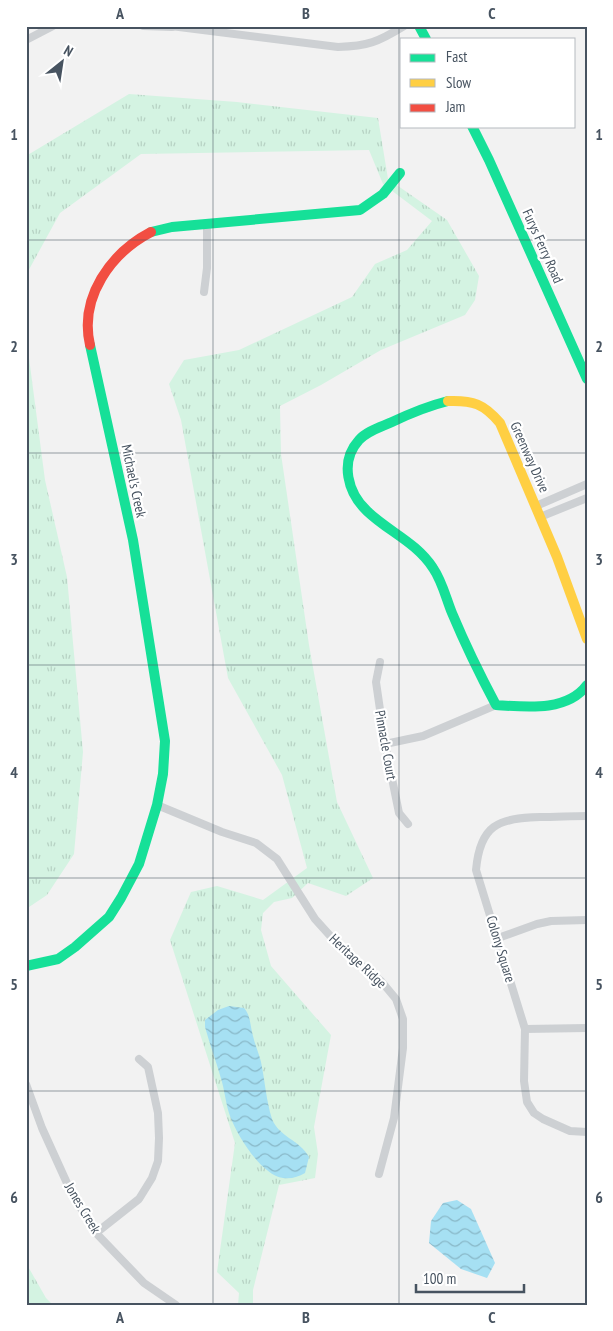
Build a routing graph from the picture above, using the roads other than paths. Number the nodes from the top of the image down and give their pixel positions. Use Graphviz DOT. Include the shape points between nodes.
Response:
graph roads {
  1 [pos="53,26"];
  2 [pos="143,26"];
  3 [pos="171,26"];
  4 [pos="404,26"];
  5 [pos="419,26"];
  6 [pos="425,38"];
  7 [pos="26,40"];
  8 [pos="473,128"];
  9 [pos="400,173"];
  10 [pos="206,225"];
  11 [pos="204,292"];
  12 [pos="587,379"];
  13 [pos="587,484"];
  14 [pos="587,498"];
  15 [pos="536,506"];
  16 [pos="540,517"];
  17 [pos="587,639"];
  18 [pos="380,662"];
  19 [pos="587,685"];
  20 [pos="496,705"];
  21 [pos="385,744"];
  22 [pos="157,806"];
  23 [pos="587,816"];
  24 [pos="408,824"];
  25 [pos="587,920"];
  26 [pos="498,938"];
  27 [pos="26,966"];
  28 [pos="587,1028"];
  29 [pos="525,1029"];
  30 [pos="139,1059"];
  31 [pos="26,1084"];
  32 [pos="587,1132"];
  33 [pos="380,1174"];
  34 [pos="96,1233"];
  35 [pos="176,1305"];
  1 -- 7 [label="street"];
  2 -- 3 [label="street"];
  3 -- 4 [label="street" via="338,47 373,43"];
  5 -- 6 [label="street"];
  8 -- 12 [label="street, Furys Ferry Road"];
  9 -- 10 [label="street, Michael's Creek" via="384,195 360,210"];
  10 -- 11 [label="street" via="208,268"];
  10 -- 22 [label="street, Michael's Creek" via="172,226 150,232 130,246 107,268 96,287 90,308 88,336 133,540 165,741"];
  13 -- 15 [label="street"];
  14 -- 16 [label="street"];
  15 -- 16 [label="street, Greenway Drive"];
  15 -- 20 [label="street, Greenway Drive" via="494,413 473,402 448,401 412,411 367,434 351,453 348,482 354,496 361,506 415,547 433,569"];
  16 -- 17 [label="street, Greenway Drive"];
  18 -- 21 [label="street, Pinnacle Court" via="376,682"];
  19 -- 20 [label="street" via="571,700 552,706"];
  20 -- 21 [label="street" via="423,736"];
  21 -- 24 [label="street, Pinnacle Court" via="399,813"];
  22 -- 27 [label="street, Michael's Creek" via="139,864 108,917 58,959"];
  22 -- 33 [label="street, Heritage Ridge" via="256,842 277,859 315,919 396,999 403,1019 403,1048 394,1118"];
  23 -- 26 [label="street, Colony Square" via="520,817 504,820 491,829 477,855 476,870"];
  25 -- 26 [label="street" via="551,921"];
  26 -- 29 [label="street, Colony Square"];
  28 -- 29 [label="street"];
  29 -- 32 [label="street, Colony Square" via="524,1081 534,1113 570,1131"];
  30 -- 34 [label="street" via="148,1068 158,1113 158,1160 139,1199"];
  31 -- 34 [label="street, Jones Creek" via="71,1192"];
  34 -- 35 [label="street, Jones Creek" via="144,1282"];
}
